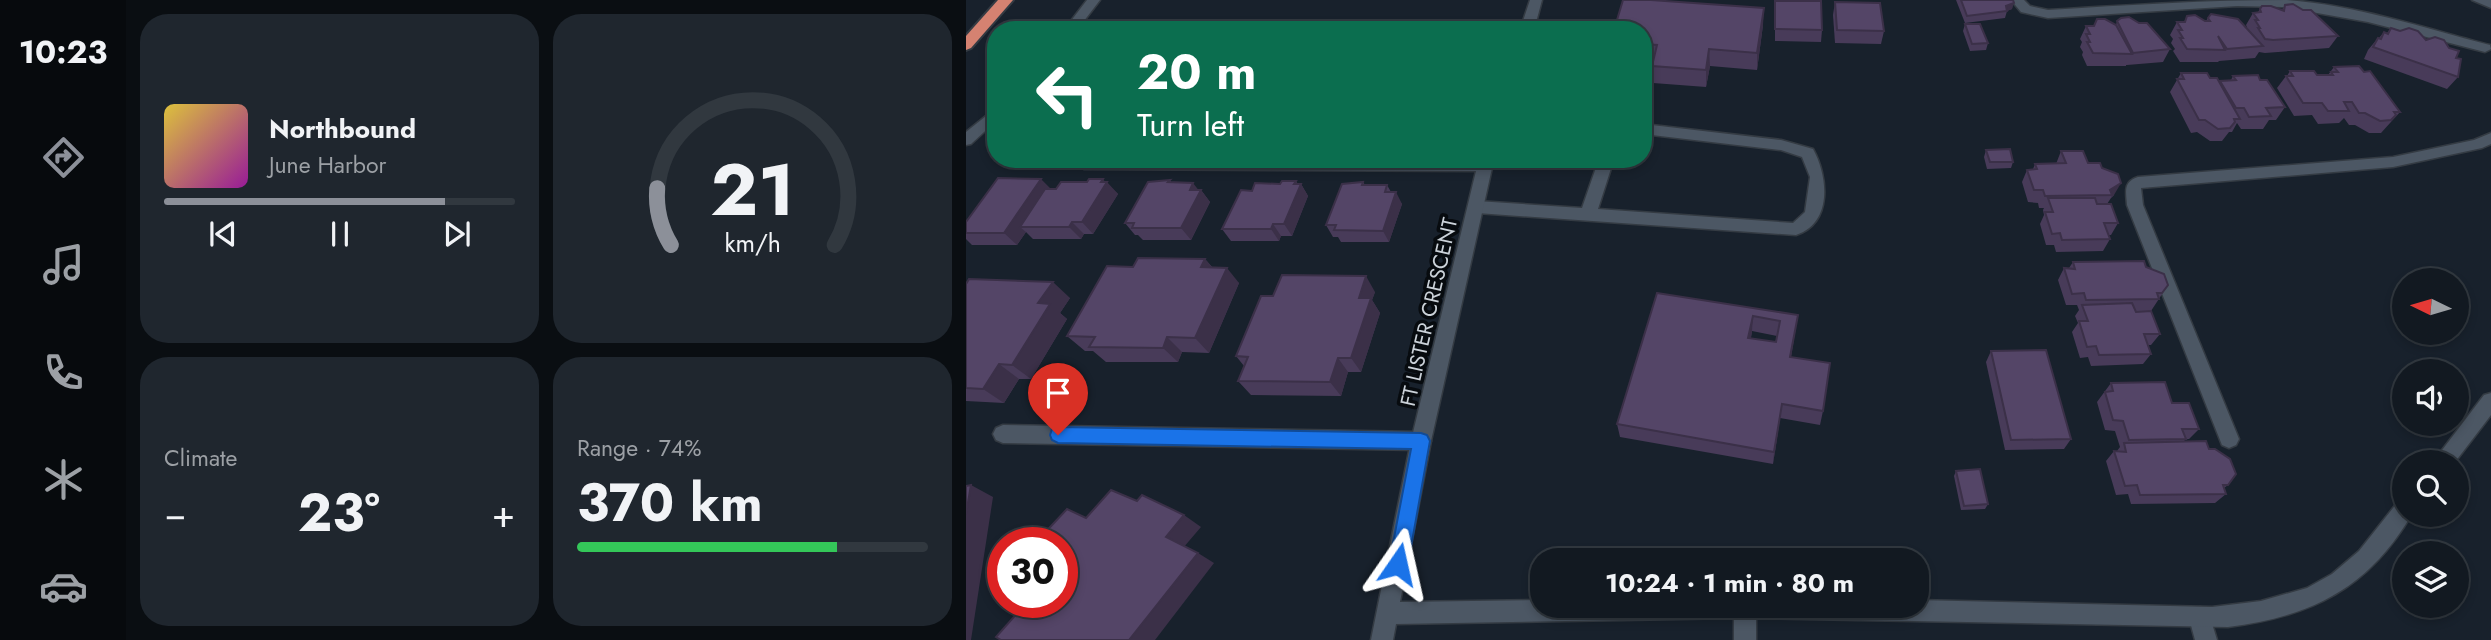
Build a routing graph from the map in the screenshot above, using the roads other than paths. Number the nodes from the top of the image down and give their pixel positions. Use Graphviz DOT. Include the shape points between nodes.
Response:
graph roads {
  1 [pos="1006,0"];
  2 [pos="1094,0"];
  3 [pos="1536,0"];
  4 [pos="2017,0"];
  5 [pos="2478,0"];
  6 [pos="2491,4"];
  7 [pos="987,21"];
  8 [pos="987,21"];
  9 [pos="1077,21"];
  10 [pos="1530,21"];
  11 [pos="2490,33"];
  12 [pos="966,45"];
  13 [pos="2488,51"];
  14 [pos="987,121"];
  15 [pos="1652,130"];
  16 [pos="2491,138"];
  17 [pos="966,141"];
  18 [pos="1485,168"];
  19 [pos="1605,168"];
  20 [pos="1477,207"];
  21 [pos="1588,214"];
  22 [pos="2491,401"];
  23 [pos="1003,434"];
  24 [pos="2229,439"];
  25 [pos="1421,441"];
  26 [pos="2452,450"];
  27 [pos="2392,526"];
  28 [pos="1530,611"];
  29 [pos="1929,611"];
  30 [pos="1389,613"];
  31 [pos="1745,618"];
  32 [pos="2200,618"];
  33 [pos="1382,640"];
  34 [pos="1745,640"];
  35 [pos="2206,640"];
  1 -- 7 [label="highway"];
  2 -- 9 [label="street"];
  3 -- 10 [label="street"];
  4 -- 13 [label="street" via="2026,9 2048,14 2283,3 2347,13"];
  5 -- 6 [label="street"];
  8 -- 12 [label="highway"];
  11 -- 13 [label="street" via="2484,41"];
  14 -- 17 [label="street"];
  15 -- 21 [label="street" via="1781,145 1808,153 1818,177 1813,215 1796,229"];
  16 -- 24 [label="street" via="2393,162 2133,186 2135,205"];
  18 -- 20 [label="street, FT LISTER CRESCENT"];
  19 -- 21 [label="street"];
  20 -- 21 [label="street"];
  20 -- 25 [label="street, FT LISTER CRESCENT"];
  22 -- 26 [label="street"];
  23 -- 25 [label="street"];
  25 -- 30 [label="street, FT LISTER CRESCENT"];
  27 -- 32 [label="street" via="2340,582 2257,614"];
  28 -- 30 [label="street"];
  29 -- 32 [label="street"];
  30 -- 33 [label="street, FT LISTER CRESCENT"];
  31 -- 34 [label="street"];
  32 -- 35 [label="street"];
}
